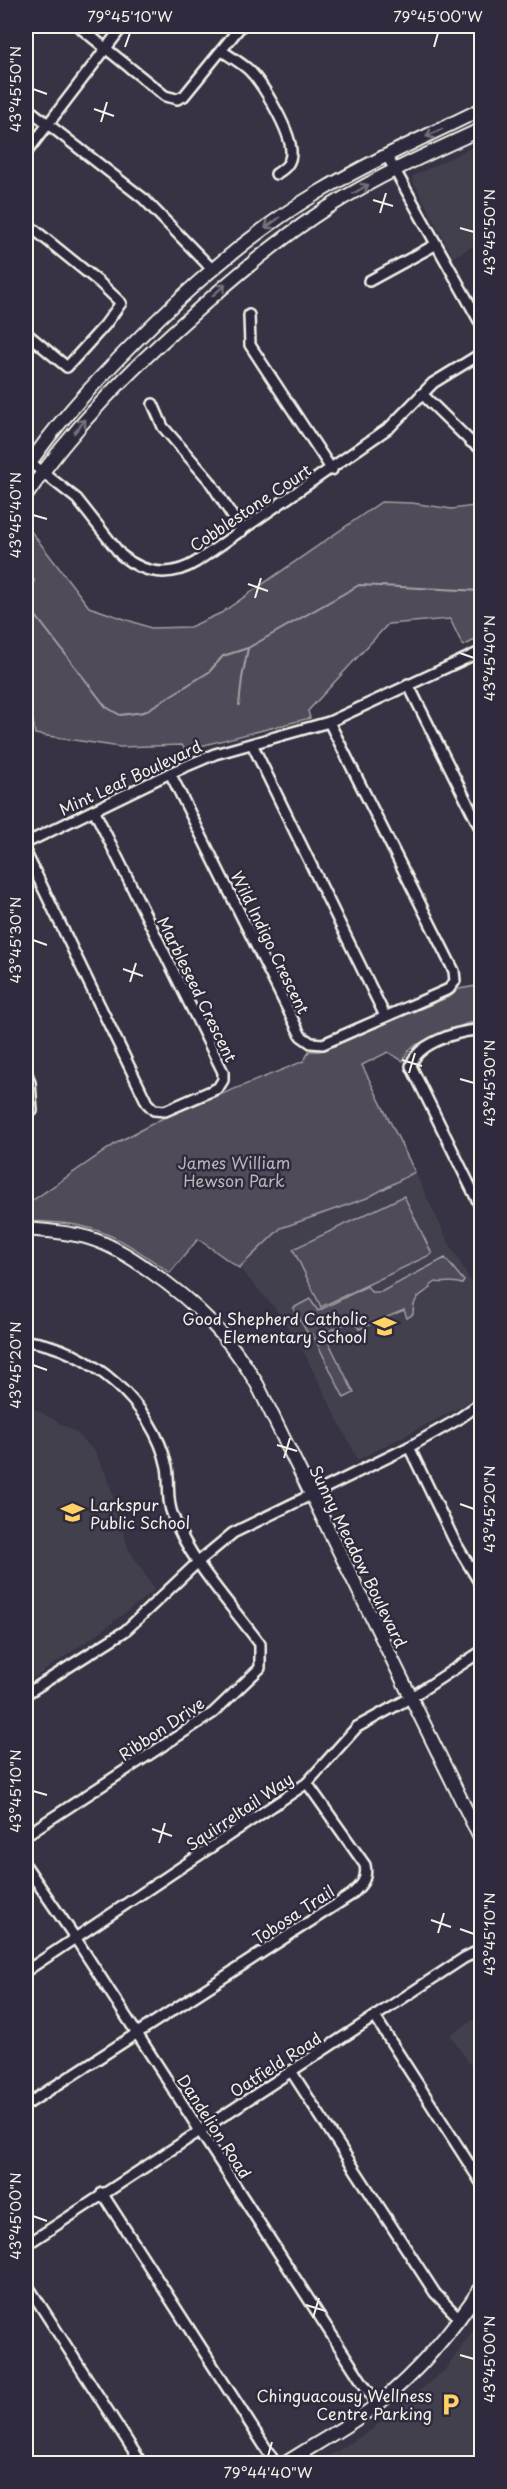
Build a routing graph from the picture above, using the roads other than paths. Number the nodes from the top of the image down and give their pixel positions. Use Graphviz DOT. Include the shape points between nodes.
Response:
graph roads {
  1 [pos="78,26"];
  2 [pos="123,26"];
  3 [pos="241,26"];
  4 [pos="106,48"];
  5 [pos="222,51"];
  6 [pos="26,107"];
  7 [pos="482,109"];
  8 [pos="48,124"];
  9 [pos="482,129"];
  10 [pos="26,153"];
  11 [pos="387,156"];
  12 [pos="394,170"];
  13 [pos="276,174"];
  14 [pos="26,223"];
  15 [pos="435,245"];
  16 [pos="212,269"];
  17 [pos="369,281"];
  18 [pos="249,315"];
  19 [pos="482,326"];
  20 [pos="26,333"];
  21 [pos="482,352"];
  22 [pos="422,394"];
  23 [pos="153,404"];
  24 [pos="482,449"];
  25 [pos="32,466"];
  26 [pos="332,470"];
  27 [pos="26,496"];
  28 [pos="242,531"];
  29 [pos="482,651"];
  30 [pos="408,684"];
  31 [pos="329,722"];
  32 [pos="252,744"];
  33 [pos="170,772"];
  34 [pos="94,810"];
  35 [pos="482,832"];
  36 [pos="26,843"];
  37 [pos="26,853"];
  38 [pos="386,1016"];
  39 [pos="482,1034"];
  40 [pos="26,1071"];
  41 [pos="32,1111"];
  42 [pos="482,1210"];
  43 [pos="26,1229"];
  44 [pos="26,1341"];
  45 [pos="482,1402"];
  46 [pos="409,1447"];
  47 [pos="310,1494"];
  48 [pos="198,1562"];
  49 [pos="482,1587"];
  50 [pos="482,1652"];
  51 [pos="26,1694"];
  52 [pos="411,1698"];
  53 [pos="307,1784"];
  54 [pos="26,1835"];
  55 [pos="482,1842"];
  56 [pos="26,1866"];
  57 [pos="76,1939"];
  58 [pos="482,1950"];
  59 [pos="26,1971"];
  60 [pos="375,2017"];
  61 [pos="136,2033"];
  62 [pos="291,2071"];
  63 [pos="26,2105"];
  64 [pos="200,2131"];
  65 [pos="482,2184"];
  66 [pos="102,2193"];
  67 [pos="26,2245"];
  68 [pos="26,2283"];
  69 [pos="482,2286"];
  70 [pos="460,2319"];
  71 [pos="377,2405"];
  72 [pos="142,2463"];
  73 [pos="276,2463"];
  74 [pos="284,2463"];
  1 -- 4 [label="street"];
  2 -- 4 [label="street"];
  3 -- 5 [label="street"];
  4 -- 5 [label="street" via="148,84 177,99 184,96"];
  4 -- 8 [label="street"];
  5 -- 13 [label="street" via="248,70 264,89 281,121 292,151 289,163"];
  6 -- 8 [label="street"];
  7 -- 11 [label="main road, one-way"];
  8 -- 10 [label="street"];
  8 -- 16 [label="street" via="144,199"];
  9 -- 12 [label="main road"];
  11 -- 12 [label="street"];
  11 -- 16 [label="main road, one-way" via="298,205"];
  12 -- 15 [label="street"];
  25 -- 12 [label="main road, one-way" via="224,286 328,208"];
  14 -- 20 [label="street" via="121,303 67,367"];
  15 -- 17 [label="street"];
  15 -- 19 [label="street"];
  16 -- 25 [label="main road" via="102,375 49,435"];
  18 -- 26 [label="street" via="250,345"];
  21 -- 22 [label="street, Cobblestone Court"];
  22 -- 24 [label="street"];
  22 -- 26 [label="street, Cobblestone Court" via="390,428"];
  23 -- 28 [label="street" via="163,427 209,480"];
  25 -- 27 [label="main road"];
  25 -- 28 [label="street, Cobblestone Court" via="77,499 121,555 146,570 163,573 183,569"];
  26 -- 28 [label="street, Cobblestone Court"];
  29 -- 30 [label="street, Mint Leaf Boulevard"];
  30 -- 31 [label="street, Mint Leaf Boulevard"];
  30 -- 35 [label="street"];
  31 -- 32 [label="street, Mint Leaf Boulevard"];
  31 -- 38 [label="street, Wild Indigo Crescent" via="454,971 455,981 449,989"];
  32 -- 33 [label="street, Mint Leaf Boulevard"];
  32 -- 38 [label="street"];
  33 -- 34 [label="street, Mint Leaf Boulevard"];
  33 -- 38 [label="street, Wild Indigo Crescent" via="301,1036 311,1043 323,1044"];
  34 -- 36 [label="street, Mint Leaf Boulevard"];
  34 -- 37 [label="street, Marbleseed Crescent" via="223,1072 218,1088 165,1111 154,1110 147,1103"];
  39 -- 42 [label="street" via="476,1030 461,1031 418,1050 411,1066"];
  40 -- 41 [label="street"];
  43 -- 47 [label="main road, Sunny Meadow Boulevard" via="75,1234 108,1245 138,1262 198,1308 224,1334 247,1367"];
  44 -- 48 [label="street, Ribbon Drive" via="69,1351 118,1385 136,1405 151,1427 166,1466 173,1517"];
  45 -- 46 [label="street"];
  46 -- 47 [label="street"];
  46 -- 49 [label="street" via="455,1542"];
  47 -- 48 [label="street" via="233,1533"];
  47 -- 52 [label="main road, Sunny Meadow Boulevard"];
  48 -- 51 [label="street" via="125,1631"];
  48 -- 54 [label="street, Ribbon Drive" via="260,1644 260,1668 213,1713"];
  50 -- 52 [label="street, Squirreltail Way"];
  52 -- 53 [label="street, Squirreltail Way" via="357,1727"];
  52 -- 55 [label="main road, Sunny Meadow Boulevard"];
  53 -- 57 [label="street, Squirreltail Way"];
  53 -- 61 [label="street, Tobosa Trail" via="366,1865 362,1885"];
  56 -- 57 [label="street, Dandelion Road"];
  57 -- 59 [label="street, Squirreltail Way"];
  57 -- 61 [label="street, Dandelion Road"];
  58 -- 60 [label="street, Oatfield Road"];
  60 -- 62 [label="street, Oatfield Road"];
  60 -- 65 [label="street"];
  61 -- 63 [label="street, Tobosa Trail"];
  61 -- 64 [label="street, Dandelion Road"];
  62 -- 64 [label="street, Oatfield Road"];
  62 -- 70 [label="street" via="435,2293"];
  64 -- 66 [label="street, Oatfield Road"];
  64 -- 71 [label="street, Dandelion Road"];
  66 -- 67 [label="street, Oatfield Road"];
  66 -- 73 [label="street"];
  68 -- 72 [label="street"];
  69 -- 70 [label="main road"];
  70 -- 71 [label="main road" via="416,2369"];
  71 -- 74 [label="main road"];
}
